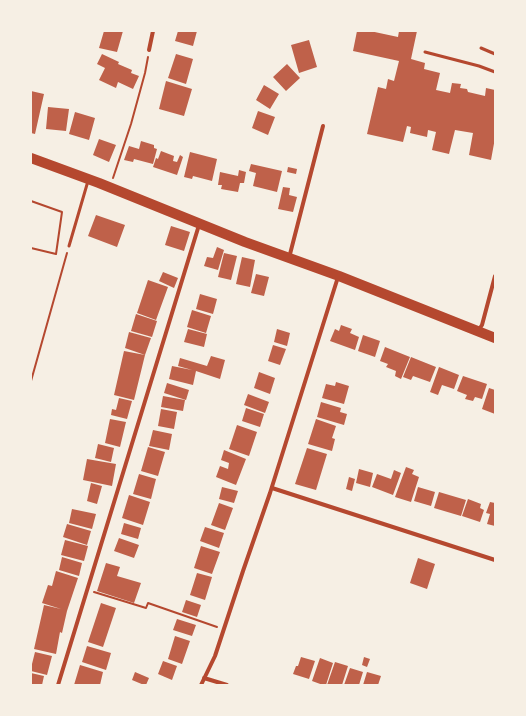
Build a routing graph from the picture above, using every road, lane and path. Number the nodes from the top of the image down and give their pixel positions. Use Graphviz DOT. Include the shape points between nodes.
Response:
graph roads {
  1 [pos="153,31"];
  2 [pos="481,48"];
  3 [pos="149,50"];
  4 [pos="425,52"];
  5 [pos="495,54"];
  6 [pos="495,72"];
  7 [pos="323,126"];
  8 [pos="31,158"];
  9 [pos="89,179"];
  10 [pos="110,188"];
  11 [pos="31,201"];
  12 [pos="200,224"];
  13 [pos="69,246"];
  14 [pos="31,248"];
  15 [pos="289,258"];
  16 [pos="339,276"];
  17 [pos="495,276"];
  18 [pos="478,332"];
  19 [pos="495,338"];
  20 [pos="31,381"];
  21 [pos="272,488"];
  22 [pos="495,560"];
  23 [pos="87,590"];
  24 [pos="224,629"];
  25 [pos="204,678"];
  26 [pos="58,685"];
  27 [pos="201,685"];
  28 [pos="227,685"];
  1 -- 3 [label="street"];
  2 -- 5 [label="lane"];
  3 -- 10 [label="path" via="131,124"];
  4 -- 6 [label="lane"];
  7 -- 15 [label="street"];
  8 -- 9 [label="main road"];
  9 -- 10 [label="main road"];
  9 -- 13 [label="lane"];
  10 -- 12 [label="main road"];
  11 -- 14 [label="path" via="62,212 56,254"];
  12 -- 15 [label="main road"];
  12 -- 23 [label="street"];
  13 -- 20 [label="path"];
  15 -- 16 [label="main road"];
  16 -- 18 [label="main road"];
  16 -- 21 [label="street"];
  17 -- 18 [label="street"];
  18 -- 19 [label="main road"];
  21 -- 22 [label="street"];
  21 -- 24 [label="street"];
  23 -- 24 [label="path" via="146,608 148,603"];
  23 -- 26 [label="street"];
  24 -- 25 [label="street"];
  25 -- 27 [label="street"];
  25 -- 28 [label="street"];
}
